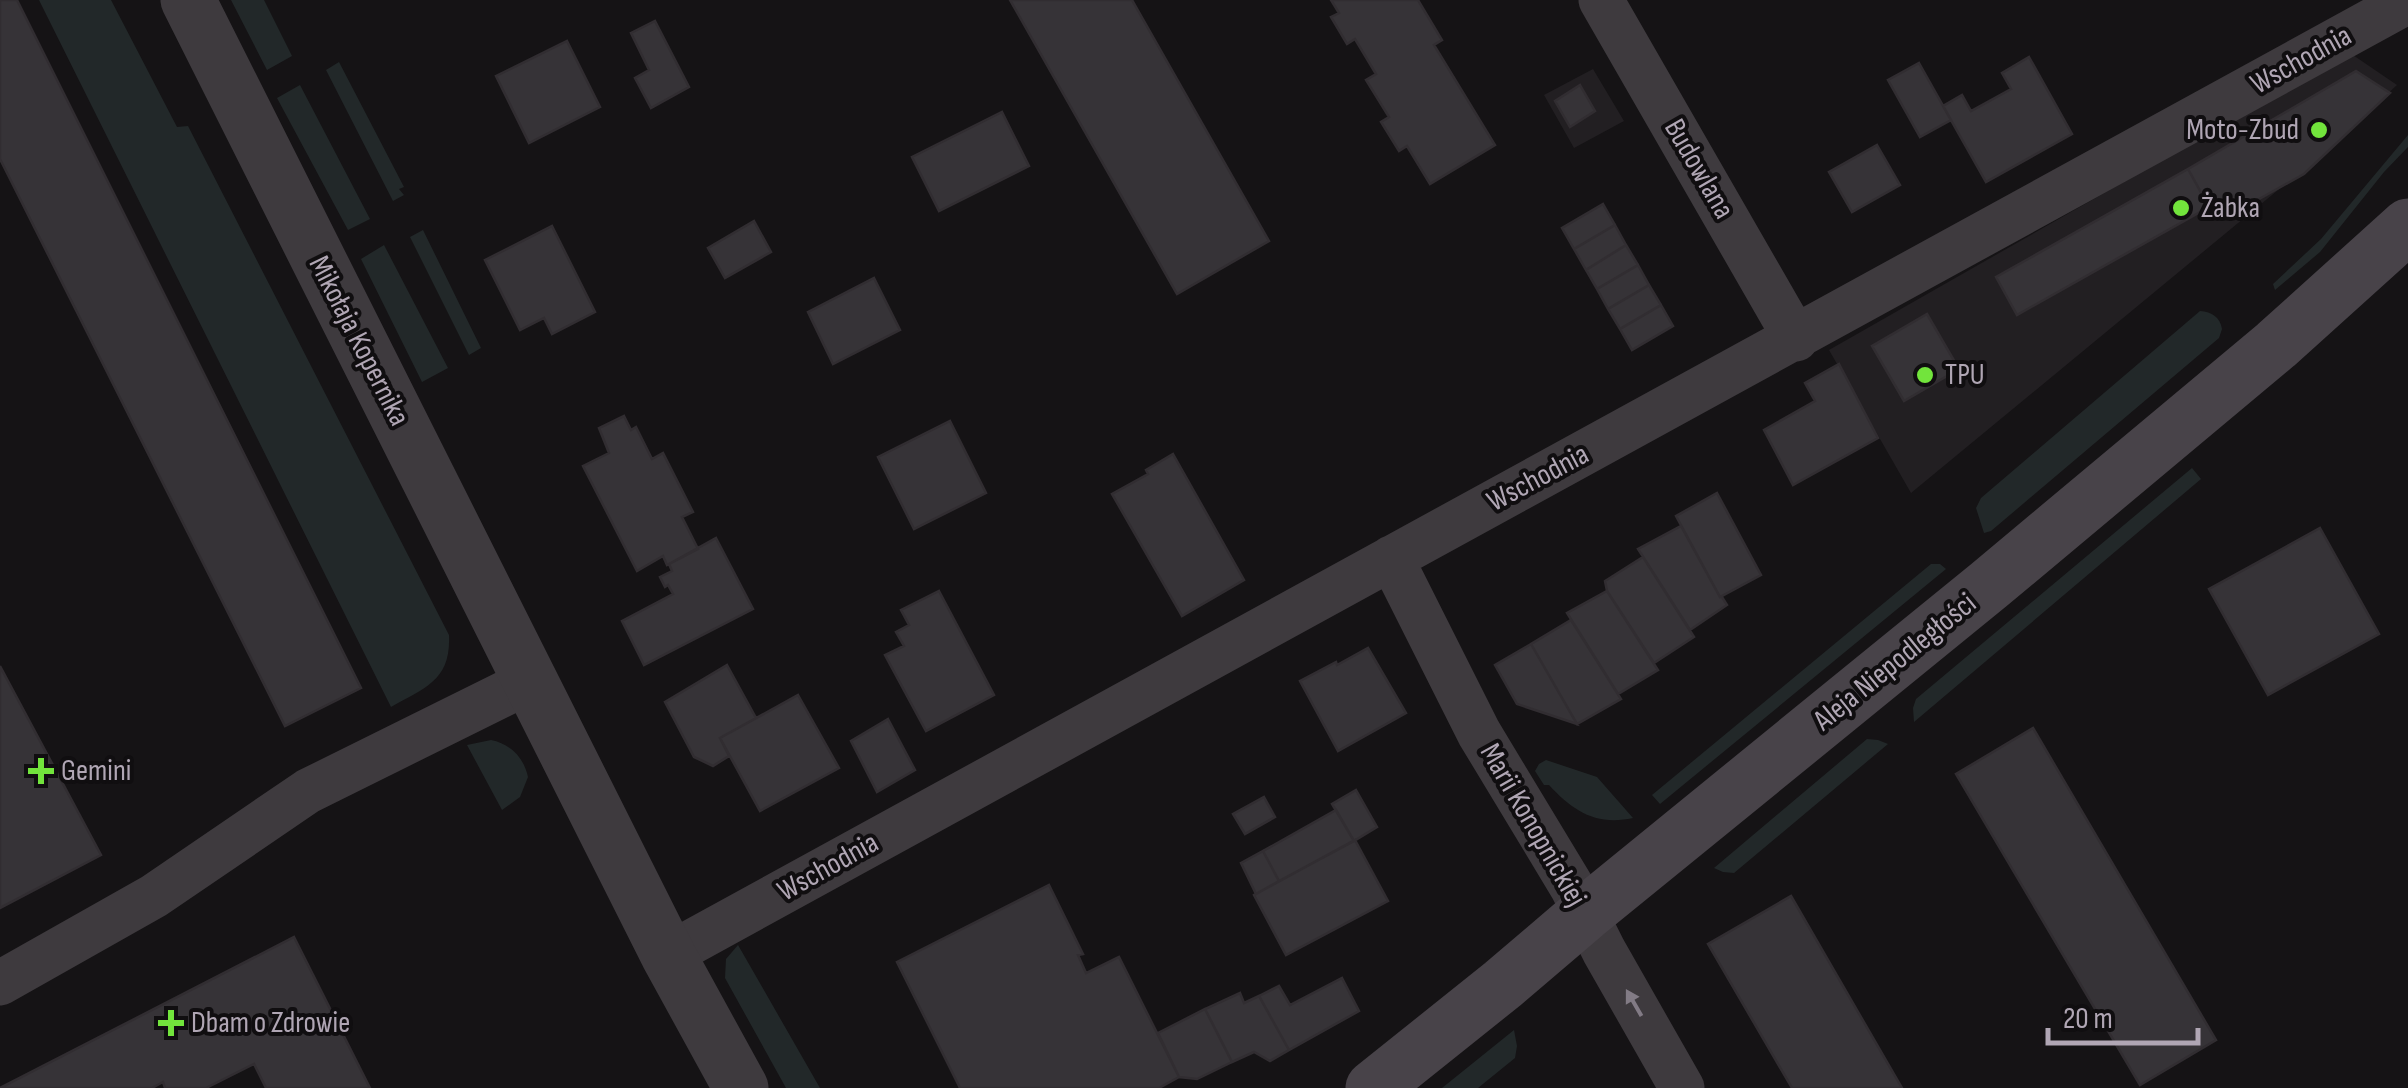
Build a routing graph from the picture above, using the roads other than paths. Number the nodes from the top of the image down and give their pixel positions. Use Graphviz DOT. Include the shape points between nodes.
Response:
graph roads {
  1 [pos="188,0"];
  2 [pos="1601,0"];
  3 [pos="2408,0"];
  4 [pos="2408,226"];
  5 [pos="1796,339"];
  6 [pos="1391,558"];
  7 [pos="530,681"];
  8 [pos="1585,914"];
  9 [pos="668,955"];
  10 [pos="0,983"];
  11 [pos="740,1088"];
  12 [pos="1372,1088"];
  13 [pos="1682,1088"];
  1 -- 7 [label="street, Mikołaja Kopernika"];
  2 -- 5 [label="street, Budowlana"];
  3 -- 5 [label="street, Wschodnia"];
  4 -- 8 [label="main road, Aleja Niepodległości" via="2250,367"];
  5 -- 6 [label="street, Wschodnia"];
  6 -- 8 [label="street, Marii Konopnickiej" via="1479,733"];
  6 -- 9 [label="street, Wschodnia"];
  7 -- 9 [label="street, Mikołaja Kopernika"];
  7 -- 10 [label="street" via="308,791 154,896"];
  8 -- 12 [label="main road, Aleja Niepodległości"];
  13 -- 8 [label="street, Marii Konopnickiej, one-way"];
  9 -- 11 [label="street, Mikołaja Kopernika"];
}
